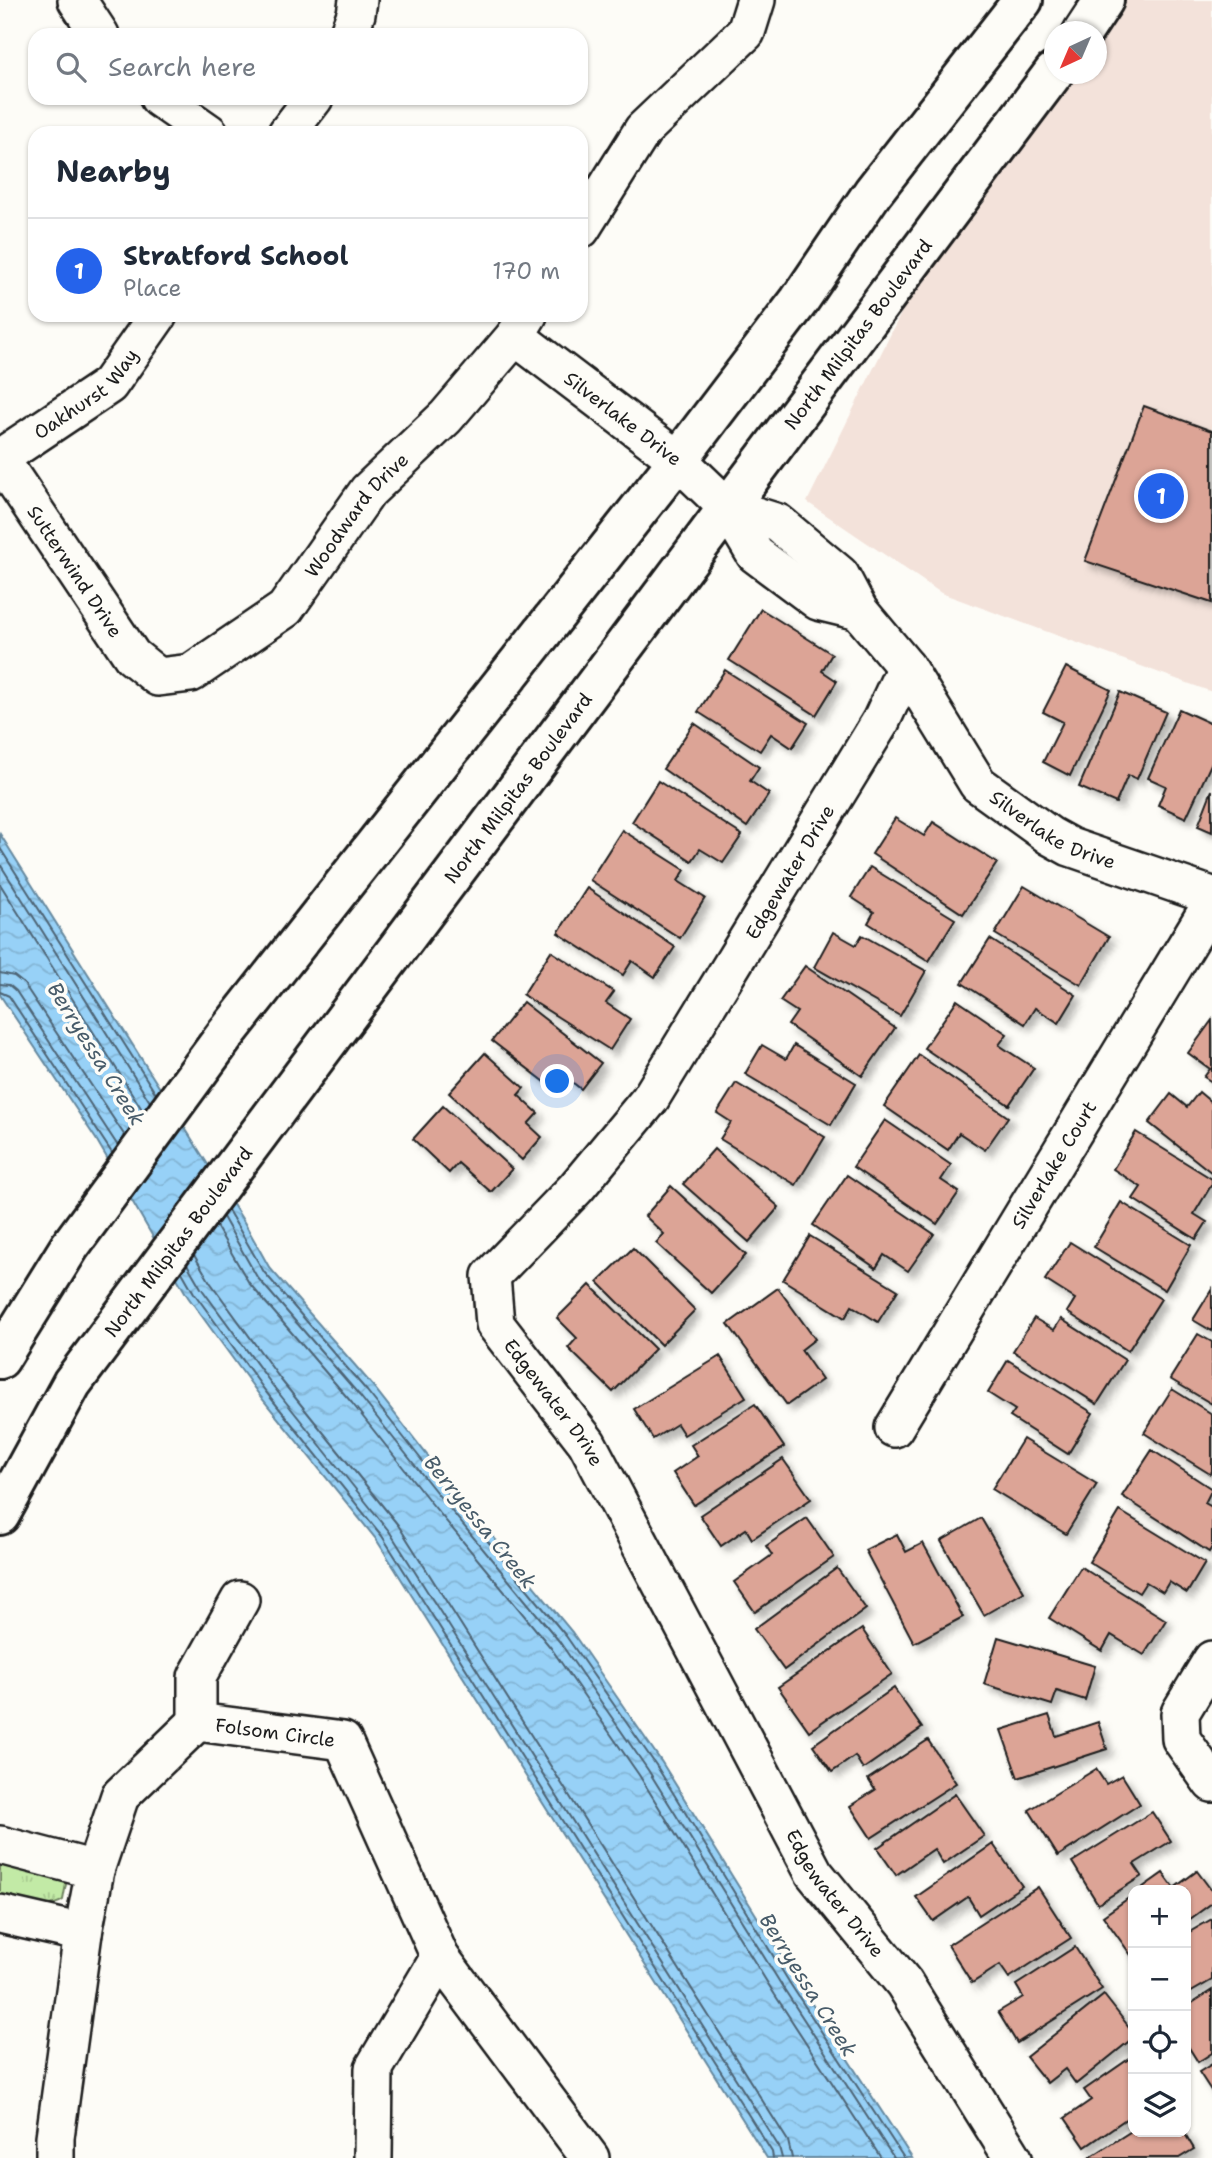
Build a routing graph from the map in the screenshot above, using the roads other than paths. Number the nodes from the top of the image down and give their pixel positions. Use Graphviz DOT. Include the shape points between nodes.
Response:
graph roads {
  1 [pos="76,0"];
  2 [pos="358,0"];
  3 [pos="756,0"];
  4 [pos="1023,0"];
  5 [pos="1104,0"];
  6 [pos="1090,21"];
  7 [pos="95,28"];
  8 [pos="351,28"];
  9 [pos="1047,84"];
  10 [pos="169,105"];
  11 [pos="309,105"];
  12 [pos="199,126"];
  13 [pos="292,126"];
  14 [pos="588,218"];
  15 [pos="153,322"];
  16 [pos="521,326"];
  17 [pos="0,459"];
  18 [pos="678,460"];
  19 [pos="727,507"];
  20 [pos="905,667"];
  21 [pos="158,677"];
  22 [pos="1212,896"];
  23 [pos="1212,902"];
  24 [pos="0,1359"];
  25 [pos="894,1428"];
  26 [pos="0,1515"];
  27 [pos="240,1600"];
  28 [pos="1212,1660"];
  29 [pos="197,1722"];
  30 [pos="1212,1783"];
  31 [pos="0,1845"];
  32 [pos="95,1870"];
  33 [pos="0,1914"];
  34 [pos="83,1933"];
  35 [pos="440,1957"];
  36 [pos="55,2158"];
  37 [pos="373,2158"];
  38 [pos="590,2158"];
  39 [pos="1013,2158"];
  1 -- 7 [label="street"];
  2 -- 8 [label="street"];
  3 -- 14 [label="street" via="746,32 643,130"];
  4 -- 18 [label="main road" via="873,192 799,300"];
  5 -- 6 [label="main road"];
  9 -- 19 [label="main road, North Milpitas Boulevard"];
  10 -- 12 [label="street"];
  11 -- 13 [label="street"];
  15 -- 17 [label="street, Oakhurst Way" via="109,385"];
  16 -- 18 [label="street, Silverlake Drive"];
  16 -- 21 [label="street, Woodward Drive" via="446,416 368,491 285,608 191,673"];
  17 -- 21 [label="street, Sutterwind Drive" via="132,656"];
  18 -- 19 [label="street, Silverlake Drive"];
  18 -- 24 [label="main road" via="226,1034 70,1246"];
  19 -- 20 [label="street, Silverlake Drive" via="778,523 840,575 859,611"];
  19 -- 26 [label="main road, North Milpitas Boulevard" via="72,1383"];
  20 -- 22 [label="street, Silverlake Drive" via="978,784 1070,847"];
  20 -- 39 [label="street, Edgewater Drive" via="881,721 650,1099 576,1188 491,1276 495,1324 587,1443 814,1873 904,1983"];
  23 -- 25 [label="street, Silverlake Court"];
  27 -- 29 [label="street" via="197,1677"];
  28 -- 30 [label="street" via="1180,1713 1181,1739"];
  29 -- 32 [label="street, Folsom Circle" via="120,1796"];
  29 -- 35 [label="street, Folsom Circle" via="343,1741"];
  31 -- 32 [label="street"];
  32 -- 34 [label="street, Folsom Circle"];
  33 -- 34 [label="street"];
  34 -- 36 [label="street, Folsom Circle"];
  35 -- 37 [label="street" via="374,2068"];
  35 -- 38 [label="street, Folsom Circle"];
}
